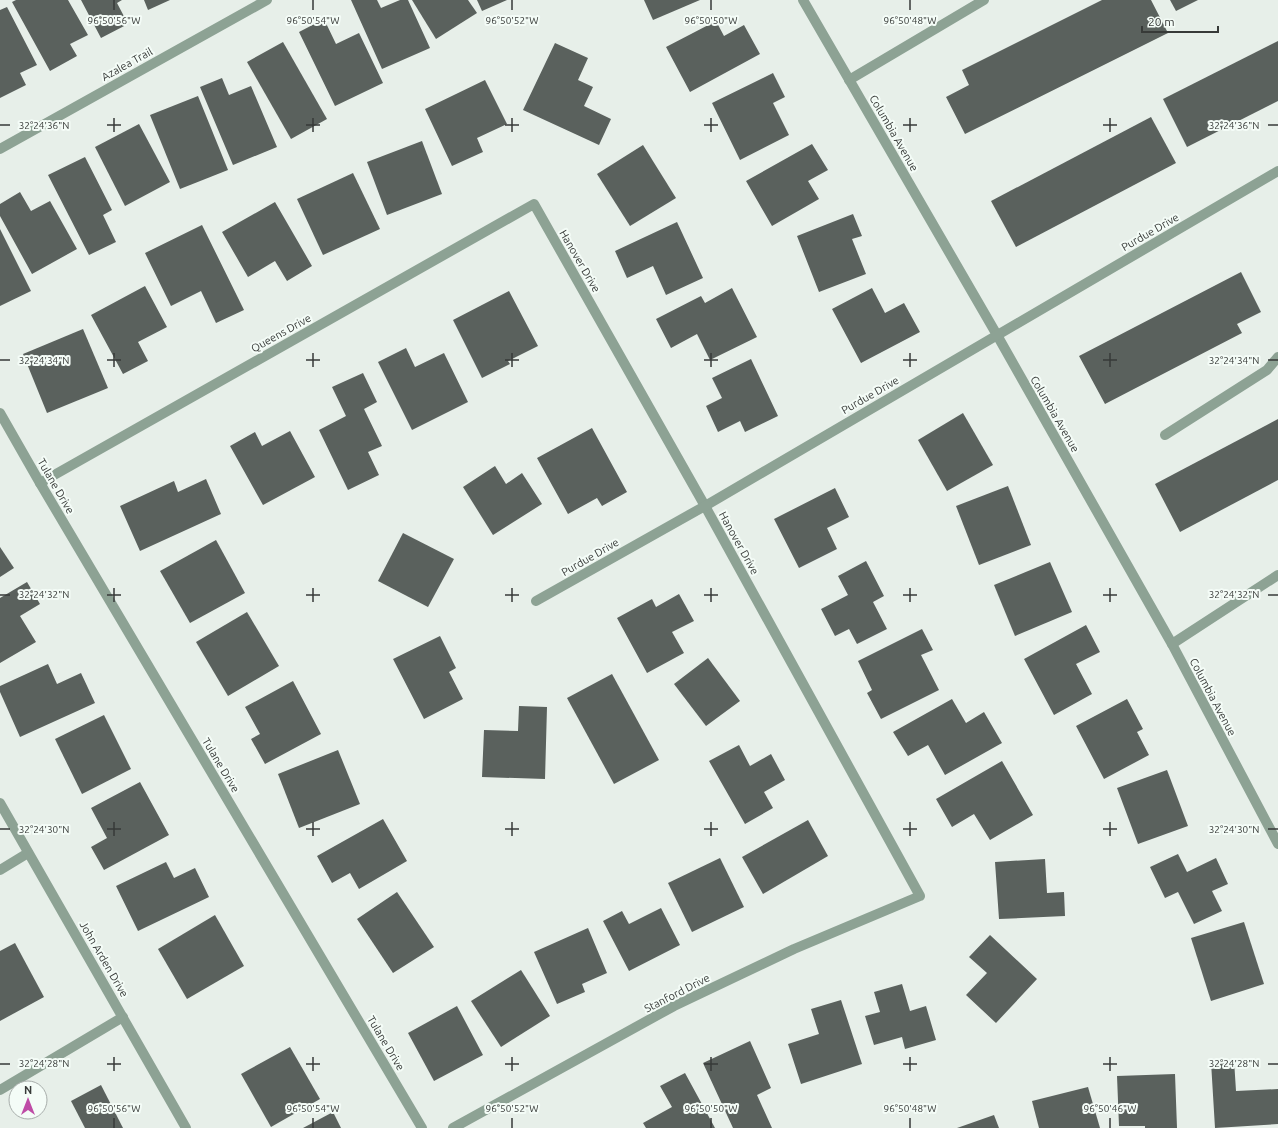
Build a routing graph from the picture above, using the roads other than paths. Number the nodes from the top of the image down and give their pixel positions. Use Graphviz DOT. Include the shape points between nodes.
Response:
graph roads {
  1 [pos="267,0"];
  2 [pos="803,0"];
  3 [pos="984,0"];
  4 [pos="849,80"];
  5 [pos="0,149"];
  6 [pos="1278,171"];
  7 [pos="534,204"];
  8 [pos="997,335"];
  9 [pos="1278,357"];
  10 [pos="0,413"];
  11 [pos="1165,435"];
  12 [pos="40,483"];
  13 [pos="705,506"];
  14 [pos="1278,575"];
  15 [pos="536,601"];
  16 [pos="1172,644"];
  17 [pos="0,803"];
  18 [pos="1278,844"];
  19 [pos="28,853"];
  20 [pos="0,870"];
  21 [pos="920,896"];
  22 [pos="123,1017"];
  23 [pos="0,1090"];
  24 [pos="186,1128"];
  25 [pos="422,1128"];
  26 [pos="453,1128"];
  1 -- 5 [label="street, Azalea Trail"];
  2 -- 4 [label="street, Columbia Avenue"];
  3 -- 4 [label="street"];
  4 -- 8 [label="street, Columbia Avenue"];
  6 -- 8 [label="street, Purdue Drive"];
  7 -- 12 [label="street, Queens Drive"];
  7 -- 13 [label="street, Hanover Drive"];
  8 -- 13 [label="street, Purdue Drive"];
  8 -- 16 [label="street, Columbia Avenue"];
  9 -- 11 [label="street" via="1267,370"];
  10 -- 12 [label="street, Tulane Drive"];
  12 -- 25 [label="street, Tulane Drive"];
  13 -- 15 [label="street, Purdue Drive"];
  13 -- 21 [label="street, Hanover Drive"];
  14 -- 16 [label="street"];
  16 -- 18 [label="street, Columbia Avenue"];
  17 -- 19 [label="street, John Arden Drive"];
  19 -- 20 [label="street"];
  19 -- 22 [label="street, John Arden Drive"];
  21 -- 26 [label="street, Stanford Drive" via="794,949 674,1006"];
  22 -- 23 [label="street"];
  22 -- 24 [label="street, John Arden Drive"];
}
